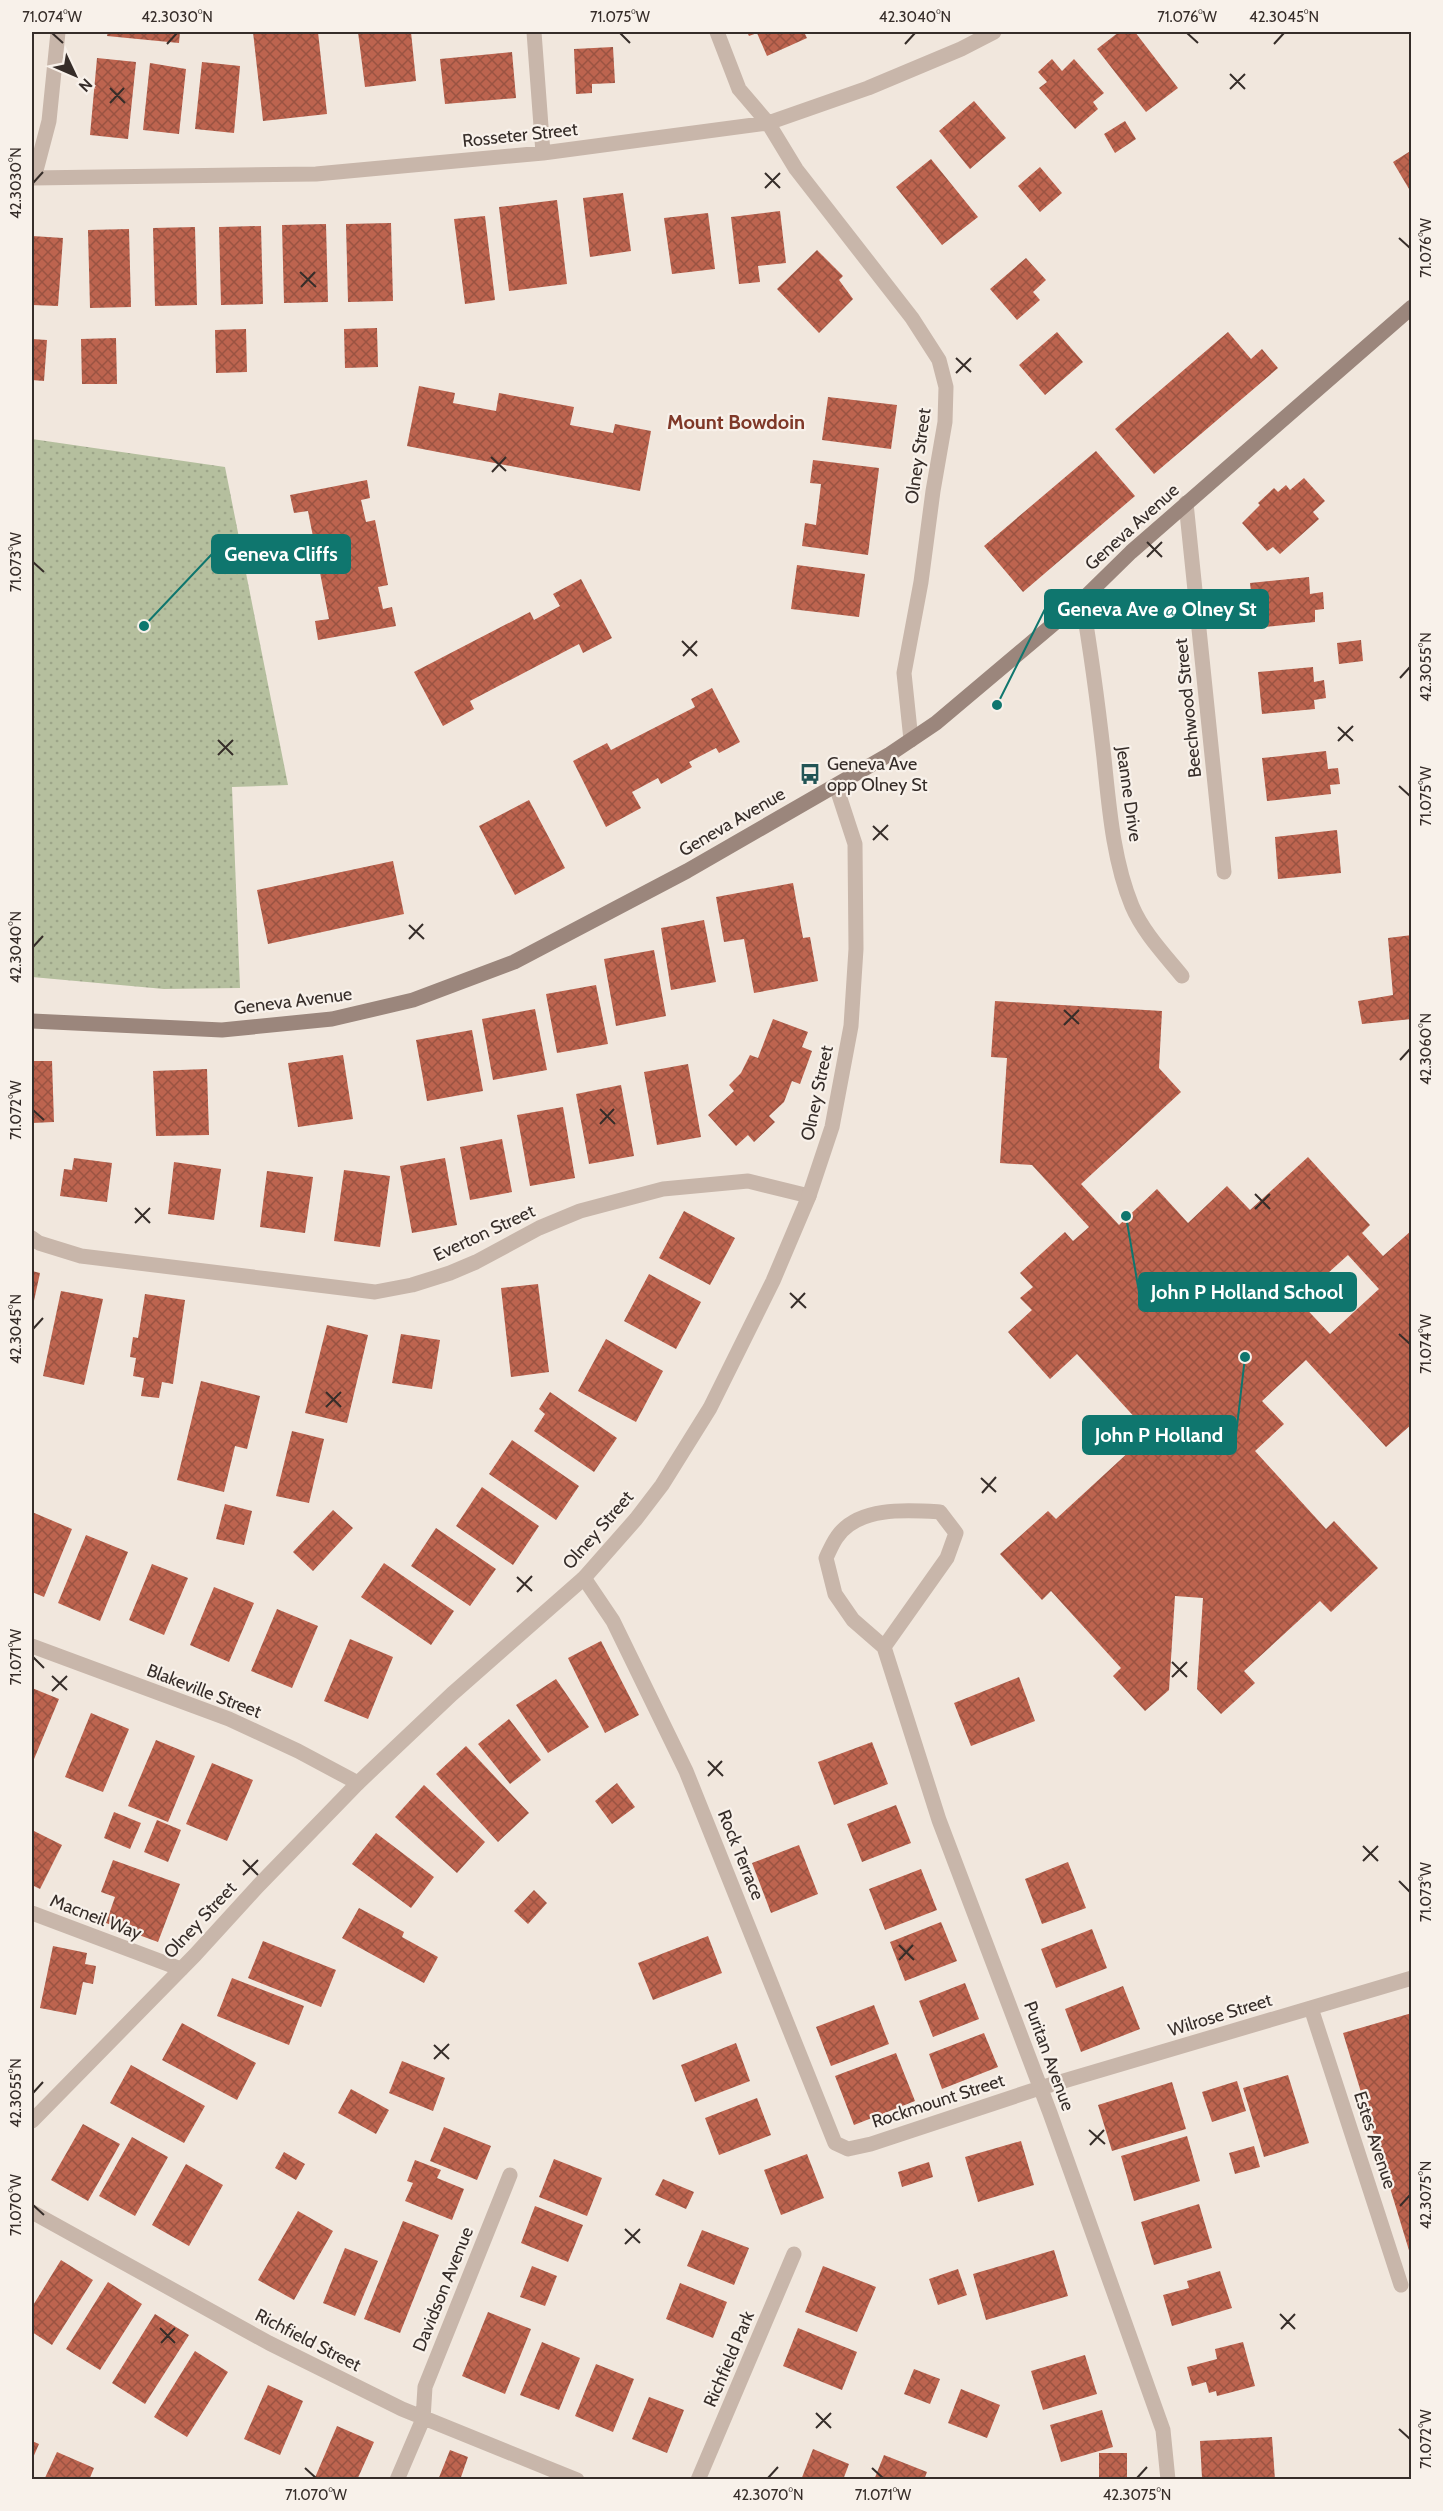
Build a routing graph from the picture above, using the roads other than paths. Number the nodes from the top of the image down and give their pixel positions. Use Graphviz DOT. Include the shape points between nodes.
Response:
graph roads {
  1 [pos="58,32"];
  2 [pos="534,32"];
  3 [pos="717,32"];
  4 [pos="994,32"];
  5 [pos="768,123"];
  6 [pos="543,153"];
  7 [pos="33,178"];
  8 [pos="1412,307"];
  9 [pos="1186,504"];
  10 [pos="1082,600"];
  11 [pos="911,740"];
  12 [pos="836,786"];
  13 [pos="1224,872"];
  14 [pos="1182,976"];
  15 [pos="32,1021"];
  16 [pos="809,1196"];
  17 [pos="32,1238"];
  18 [pos="584,1578"];
  19 [pos="32,1646"];
  20 [pos="884,1647"];
  21 [pos="358,1783"];
  22 [pos="32,1913"];
  23 [pos="181,1969"];
  24 [pos="1412,1978"];
  25 [pos="1311,2008"];
  26 [pos="1040,2088"];
  27 [pos="32,2121"];
  28 [pos="848,2149"];
  29 [pos="510,2175"];
  30 [pos="32,2212"];
  31 [pos="794,2254"];
  32 [pos="1401,2284"];
  33 [pos="423,2420"];
  34 [pos="397,2480"];
  35 [pos="578,2480"];
  36 [pos="698,2480"];
  37 [pos="1168,2480"];
  1 -- 7 [label="street" via="49,121"];
  2 -- 6 [label="street"];
  3 -- 5 [label="street, Olney Street" via="739,89"];
  4 -- 5 [label="street, Rosseter Street" via="868,88"];
  5 -- 6 [label="street, Rosseter Street"];
  5 -- 11 [label="street, Olney Street" via="796,169 912,318 939,360 946,387 945,422 904,673"];
  6 -- 7 [label="street, Rosseter Street" via="316,174"];
  8 -- 9 [label="main road, Geneva Avenue"];
  9 -- 10 [label="main road, Geneva Avenue"];
  9 -- 13 [label="street, Beechwood Street"];
  10 -- 11 [label="main road, Geneva Avenue"];
  10 -- 14 [label="street, Jeanne Drive" via="1122,874 1132,906 1151,939"];
  11 -- 12 [label="main road, Geneva Avenue"];
  12 -- 15 [label="main road, Geneva Avenue" via="514,962 413,1000 332,1019 222,1029"];
  12 -- 16 [label="street, Olney Street" via="855,844 856,949 851,1026 832,1127"];
  16 -- 17 [label="street, Everton Street" via="748,1181 663,1189 580,1211 450,1273 375,1292 81,1256"];
  16 -- 18 [label="street, Olney Street" via="773,1281 710,1408 655,1493"];
  18 -- 21 [label="street, Olney Street"];
  18 -- 28 [label="street, Rock Terrace" via="613,1621 686,1771 835,2143"];
  19 -- 21 [label="street, Blakeville Street" via="229,1719"];
  20 -- 20 [label="street" via="947,1558 956,1533 940,1512 884,1512 858,1520 838,1535 826,1558 835,1594 853,1620"];
  20 -- 26 [label="street, Puritan Avenue" via="939,1820"];
  21 -- 23 [label="street, Olney Street"];
  22 -- 23 [label="street, Macneil Way"];
  23 -- 27 [label="street, Olney Street"];
  24 -- 25 [label="street, Wilrose Street"];
  25 -- 26 [label="street, Wilrose Street"];
  25 -- 32 [label="street, Estes Avenue"];
  26 -- 28 [label="street, Rockmount Street"];
  26 -- 37 [label="street, Puritan Avenue" via="1163,2430"];
  29 -- 33 [label="street, Davidson Avenue" via="425,2387"];
  30 -- 33 [label="street, Richfield Street" via="268,2343"];
  31 -- 36 [label="street, Richfield Park"];
  33 -- 34 [label="street, Davidson Avenue"];
  33 -- 35 [label="street, Richfield Street"];
}
